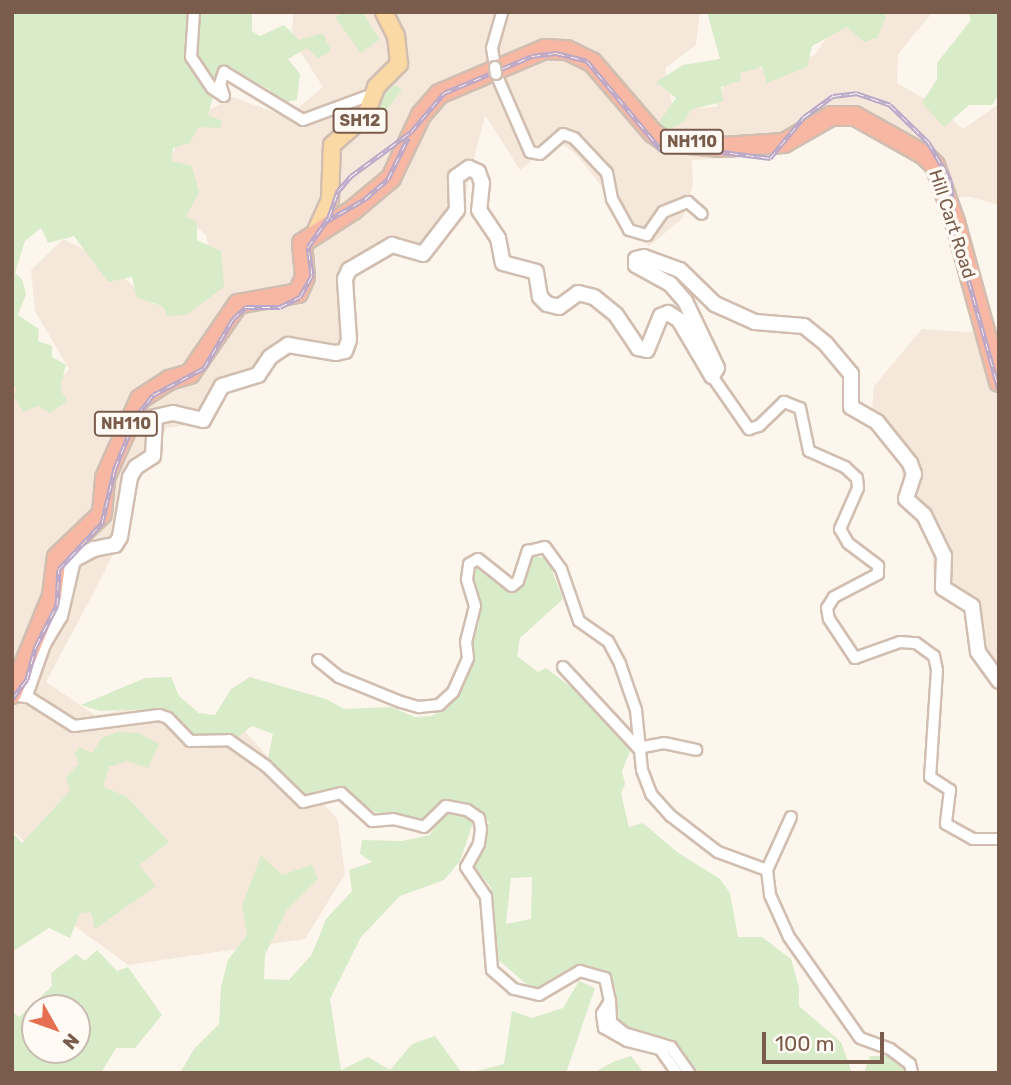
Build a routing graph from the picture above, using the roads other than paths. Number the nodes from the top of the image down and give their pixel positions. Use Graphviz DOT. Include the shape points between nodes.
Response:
graph roads {
  1 [pos="194,12"];
  2 [pos="384,12"];
  3 [pos="502,12"];
  4 [pos="495,70"];
  5 [pos="373,93"];
  6 [pos="702,214"];
  7 [pos="316,231"];
  8 [pos="712,376"];
  9 [pos="999,382"];
  10 [pos="318,660"];
  11 [pos="563,667"];
  12 [pos="999,681"];
  13 [pos="17,694"];
  14 [pos="638,748"];
  15 [pos="696,750"];
  16 [pos="791,817"];
  17 [pos="999,839"];
  18 [pos="767,870"];
  19 [pos="610,1001"];
  20 [pos="677,1073"];
  21 [pos="689,1073"];
  22 [pos="912,1073"];
  1 -- 5 [label="street" via="191,57 212,88 224,96 220,84 224,72 303,120"];
  2 -- 5 [label="main road, SH12" via="400,54 399,64"];
  3 -- 4 [label="street" via="492,48"];
  4 -- 6 [label="street" via="530,152 540,154 563,134 574,138 607,173 611,200 629,230 647,235 663,212 688,202"];
  4 -- 7 [label="highway, Hill Cart Road / NH110" via="439,94 421,115 391,178 354,210"];
  4 -- 9 [label="highway, Hill Cart Road / NH110" via="545,49 579,54 592,62 653,133 667,142 722,147 784,143 831,116 855,116 905,141 935,165"];
  5 -- 7 [label="main road, SH12" via="366,115 332,145 330,199"];
  7 -- 13 [label="highway, NH110" via="302,243 305,277 298,293 238,304 190,374 169,380 140,399 105,478 102,514 57,557 52,597"];
  8 -- 12 [label="main road" via="717,368 685,301 670,284 642,271 636,259 644,257 680,270 708,299 755,322 804,326 847,365 851,407 877,422 909,463 914,474 906,499 924,515 944,556 943,588 972,606 978,652"];
  8 -- 13 [label="main road" via="679,320 667,313 661,316 648,350 638,348 616,314 594,297 578,293 559,307 547,304 540,297 536,272 503,263 498,239 479,210 482,183 478,172 461,170 456,177 457,210 423,254 392,245 349,270 345,279 349,340 345,351 336,354 288,345 270,357 258,374 222,386 203,420 173,413 155,417 153,456 130,477 120,537 115,545 94,548 73,560 60,616"];
  8 -- 17 [label="street" via="749,429 759,426 784,402 800,408 809,451 845,467 856,478 858,488 841,529 848,543 878,566 878,574 834,597 827,608 829,619 838,626 844,647 855,658 900,642 916,643 934,656 930,777 950,790 946,824 973,839"];
  10 -- 14 [label="street" via="340,677 401,702 419,707 439,705 453,692 468,658 466,642 475,606 467,579 469,564 478,559 487,563 512,586 528,551 545,547 561,569 579,621 608,641 620,664 636,710"];
  11 -- 14 [label="street"];
  13 -- 19 [label="street" via="74,726 159,715 168,718 190,741 229,740 267,765 303,802 341,793 372,821 393,819 424,827 446,806 467,810 479,818 481,830 479,845 466,867 486,897 492,970 514,989 539,995 571,974 594,973 606,978"];
  14 -- 15 [label="street" via="664,743"];
  14 -- 18 [label="street" via="651,793 671,816 718,852"];
  16 -- 18 [label="street"];
  18 -- 22 [label="street" via="770,895 789,937 860,1038 890,1049 910,1064"];
  19 -- 20 [label="street" via="602,1014 604,1028 627,1041 660,1049"];
  19 -- 21 [label="street" via="611,1022 624,1033 671,1047"];
}
